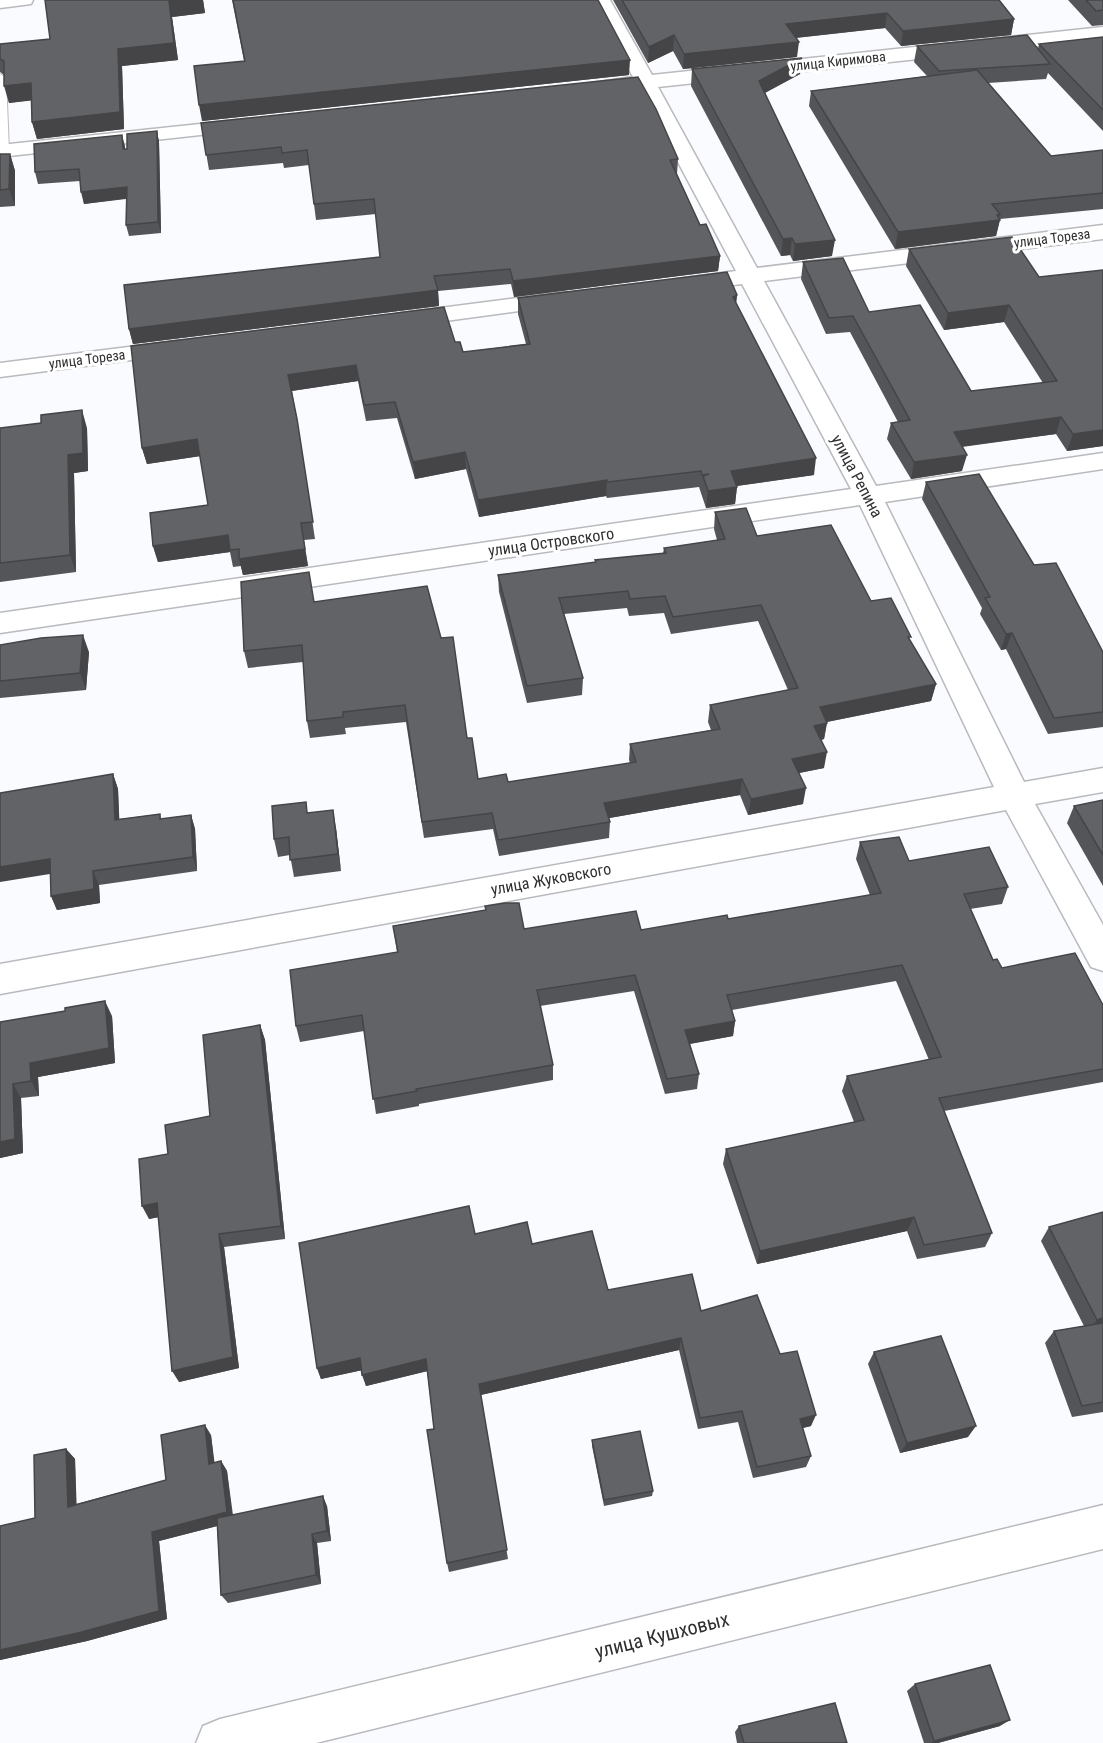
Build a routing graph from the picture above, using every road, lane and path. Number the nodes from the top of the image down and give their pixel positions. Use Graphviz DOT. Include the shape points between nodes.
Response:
graph roads {
  1 [pos="24,0"];
  2 [pos="601,0"];
  3 [pos="0,2"];
  4 [pos="1103,33"];
  5 [pos="0,78"];
  6 [pos="646,82"];
  7 [pos="574,89"];
  8 [pos="265,123"];
  9 [pos="2,151"];
  10 [pos="1103,232"];
  11 [pos="751,276"];
  12 [pos="669,286"];
  13 [pos="586,296"];
  14 [pos="375,323"];
  15 [pos="199,345"];
  16 [pos="0,370"];
  17 [pos="1103,461"];
  18 [pos="868,495"];
  19 [pos="0,623"];
  20 [pos="1103,780"];
  21 [pos="1014,795"];
  22 [pos="1103,957"];
  23 [pos="0,979"];
  24 [pos="1103,1527"];
  25 [pos="220,1743"];
  1 -- 3 [label="street"];
  2 -- 6 [label="street, улица Репина"];
  4 -- 6 [label="street, улица Киримова"];
  5 -- 9 [label="lane"];
  6 -- 7 [label="street, улица Киримова"];
  6 -- 11 [label="street, улица Репина"];
  8 -- 9 [label="street"];
  10 -- 11 [label="street, улица Тореза"];
  11 -- 12 [label="street, улица Тореза"];
  11 -- 18 [label="street, улица Репина"];
  13 -- 14 [label="street"];
  15 -- 16 [label="street, улица Тореза"];
  17 -- 18 [label="street, улица Островского"];
  18 -- 19 [label="street, улица Островского"];
  18 -- 21 [label="street, улица Репина"];
  20 -- 21 [label="street, улица Жуковского"];
  21 -- 22 [label="street, улица Репина"];
  21 -- 23 [label="street, улица Жуковского"];
  24 -- 25 [label="street, улица Кушховых"];
}
